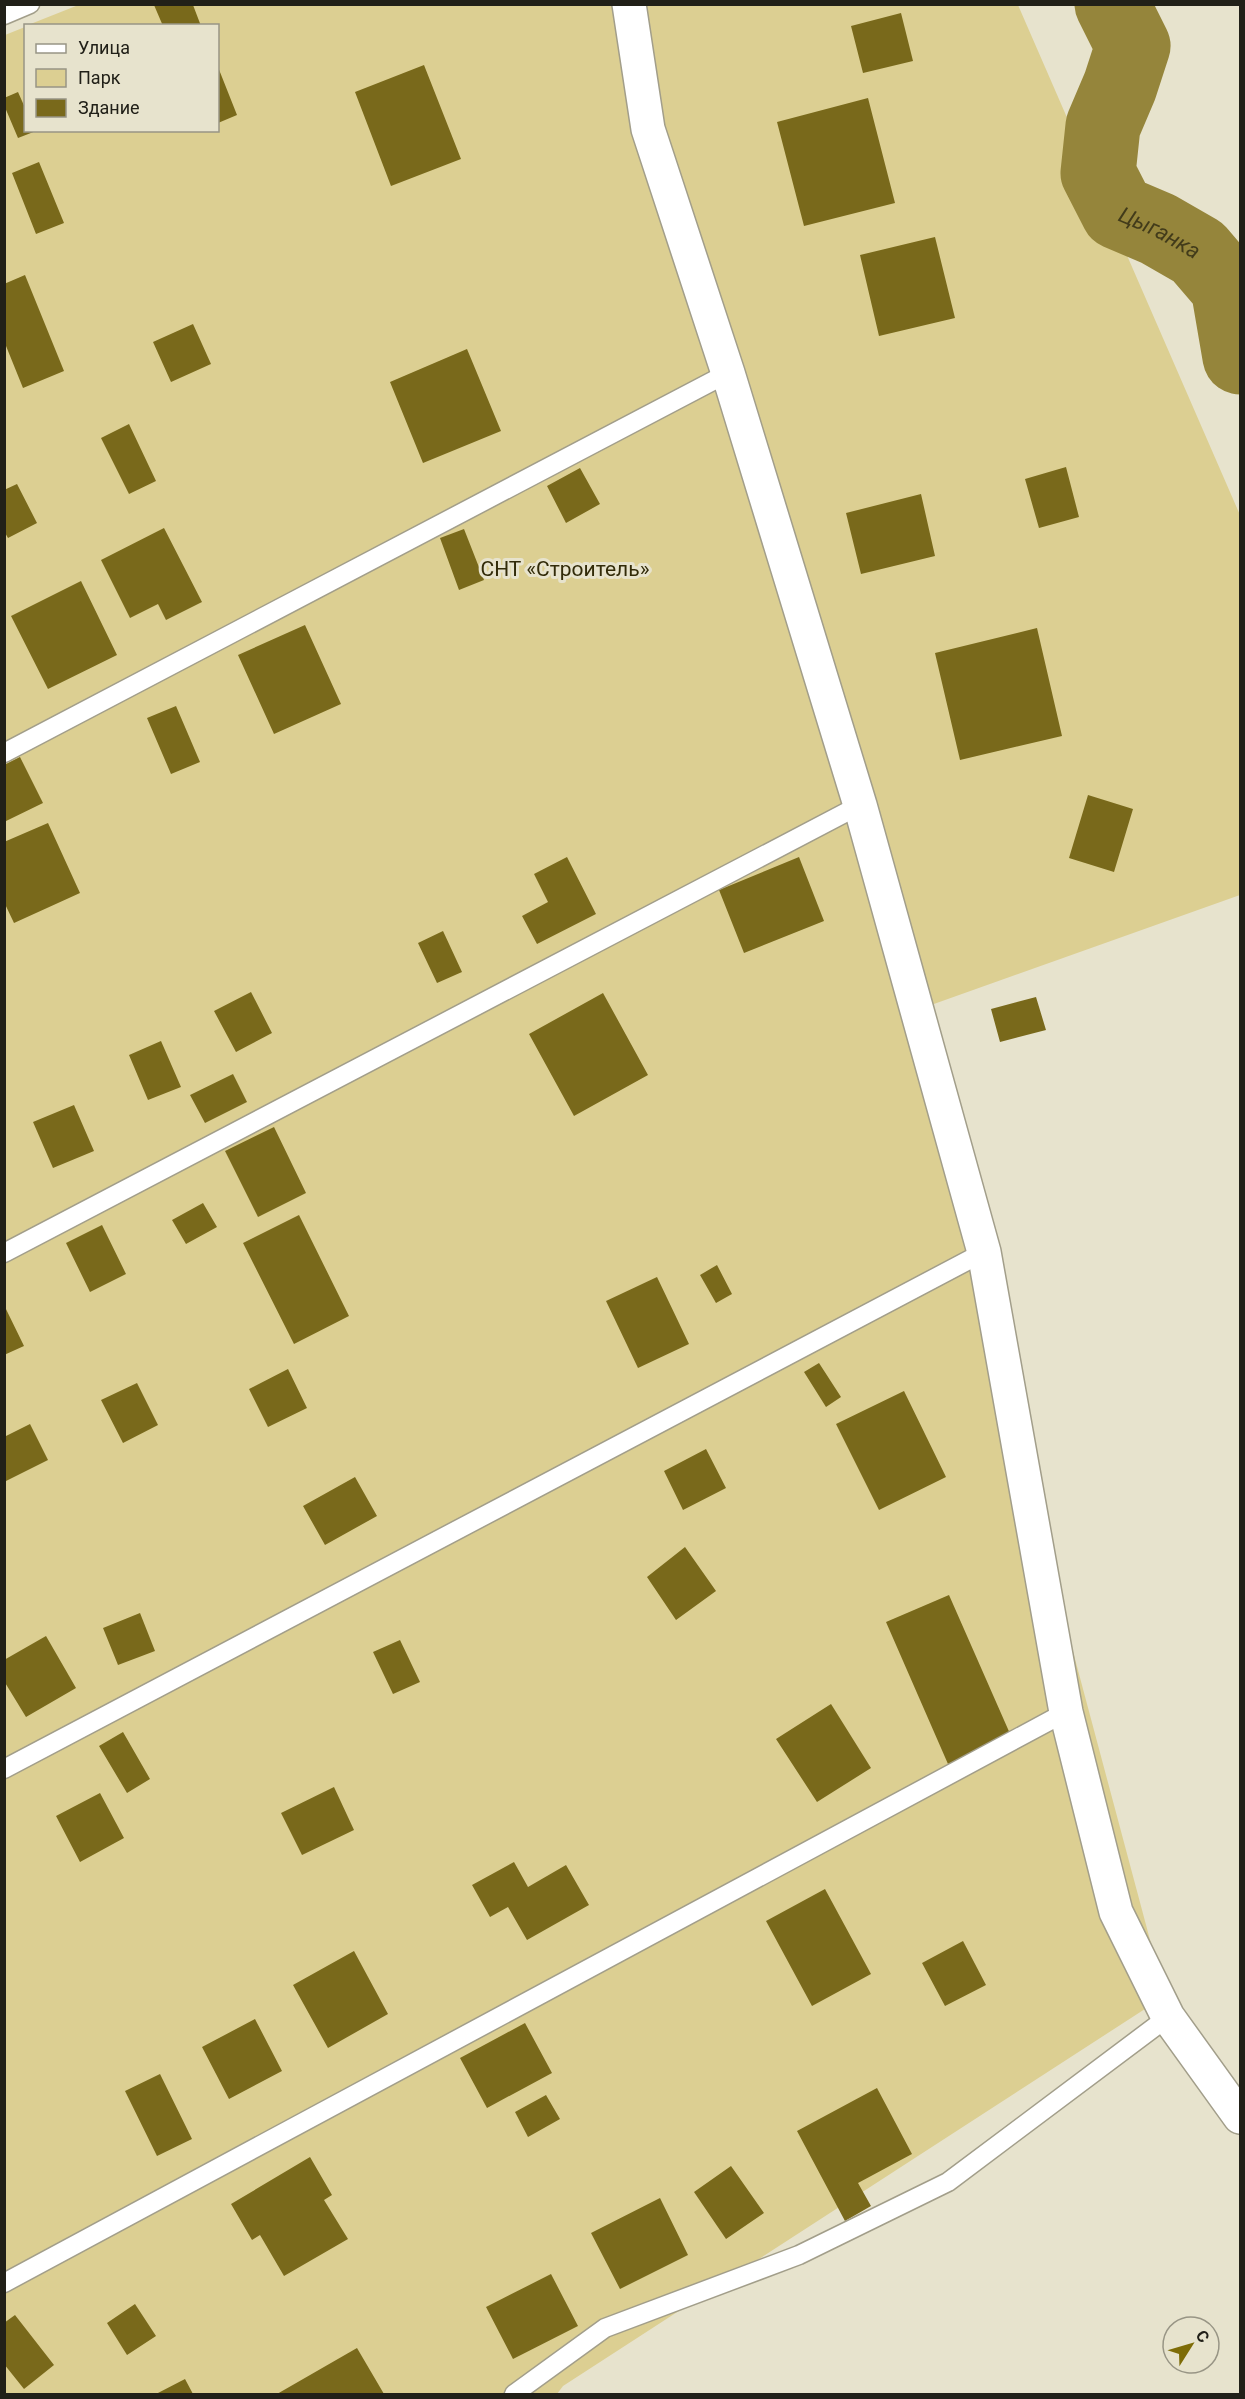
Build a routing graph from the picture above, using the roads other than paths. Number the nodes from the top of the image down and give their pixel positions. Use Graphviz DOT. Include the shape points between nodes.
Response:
graph roads {
  1 [pos="30,4"];
  2 [pos="629,4"];
  3 [pos="4,15"];
  4 [pos="728,373"];
  5 [pos="4,753"];
  6 [pos="860,804"];
  7 [pos="984,1252"];
  8 [pos="4,1253"];
  9 [pos="1066,1712"];
  10 [pos="4,1769"];
  11 [pos="1168,2017"];
  12 [pos="1240,2118"];
  13 [pos="4,2283"];
  14 [pos="514,2394"];
  1 -- 3 [label="lane"];
  2 -- 4 [label="street" via="648,129"];
  4 -- 5 [label="lane"];
  4 -- 6 [label="street"];
  6 -- 7 [label="street"];
  6 -- 8 [label="lane"];
  7 -- 9 [label="street"];
  7 -- 10 [label="lane"];
  9 -- 11 [label="street" via="1116,1912"];
  9 -- 13 [label="lane"];
  11 -- 12 [label="street"];
  11 -- 14 [label="lane" via="948,2182 799,2255 605,2328"];
}
